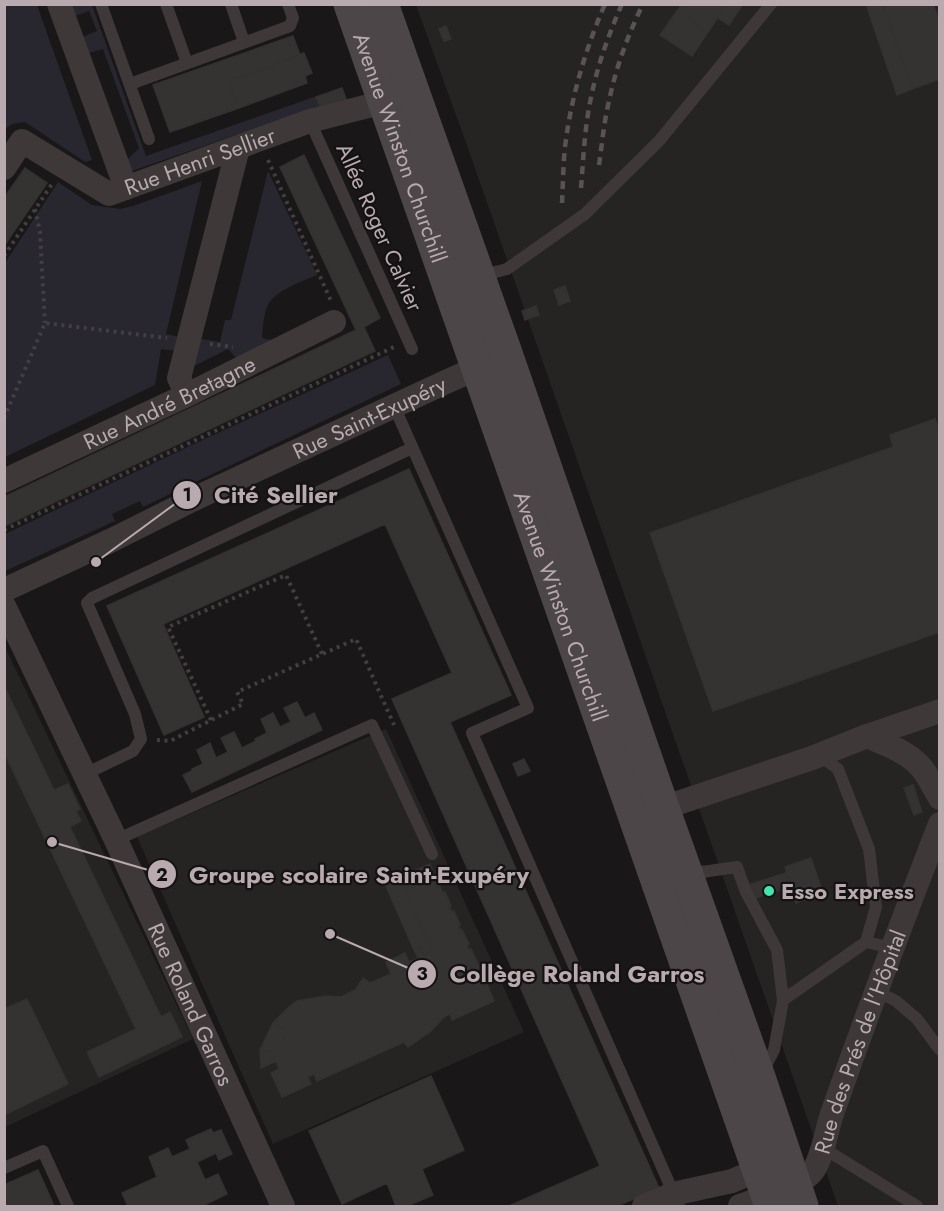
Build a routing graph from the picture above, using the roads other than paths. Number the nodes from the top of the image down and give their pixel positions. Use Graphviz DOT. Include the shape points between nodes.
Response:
graph roads {
  1 [pos="59,4"];
  2 [pos="101,4"];
  3 [pos="166,4"];
  4 [pos="231,4"];
  5 [pos="288,4"];
  6 [pos="350,4"];
  7 [pos="382,4"];
  8 [pos="771,4"];
  9 [pos="244,42"];
  10 [pos="187,63"];
  11 [pos="130,84"];
  12 [pos="384,102"];
  13 [pos="310,121"];
  14 [pos="149,139"];
  15 [pos="248,144"];
  16 [pos="4,168"];
  17 [pos="126,188"];
  18 [pos="479,277"];
  19 [pos="334,322"];
  20 [pos="410,345"];
  21 [pos="507,356"];
  22 [pos="477,368"];
  23 [pos="187,395"];
  24 [pos="394,406"];
  25 [pos="412,448"];
  26 [pos="4,481"];
  27 [pos="4,590"];
  28 [pos="4,606"];
  29 [pos="939,711"];
  30 [pos="867,736"];
  31 [pos="812,758"];
  32 [pos="85,774"];
  33 [pos="939,798"];
  34 [pos="663,808"];
  35 [pos="939,824"];
  36 [pos="116,840"];
  37 [pos="432,854"];
  38 [pos="684,866"];
  39 [pos="866,942"];
  40 [pos="892,948"];
  41 [pos="876,991"];
  42 [pos="783,1000"];
  43 [pos="939,1050"];
  44 [pos="759,1077"];
  45 [pos="823,1148"];
  46 [pos="4,1168"];
  47 [pos="772,1195"];
  48 [pos="676,1200"];
  49 [pos="68,1206"];
  50 [pos="283,1206"];
  51 [pos="644,1206"];
  52 [pos="917,1206"];
  1 -- 17 [label="street"];
  2 -- 11 [label="lane"];
  3 -- 10 [label="lane"];
  4 -- 9 [label="lane"];
  5 -- 9 [label="lane" via="293,18 290,26"];
  6 -- 12 [label="main road, Avenue Winston Churchill"];
  7 -- 18 [label="main road, Avenue Winston Churchill"];
  8 -- 18 [label="lane" via="659,141 585,214 507,269"];
  9 -- 10 [label="lane"];
  10 -- 11 [label="lane"];
  11 -- 14 [label="lane"];
  12 -- 13 [label="street, Rue Henri Sellier"];
  12 -- 22 [label="main road, Avenue Winston Churchill"];
  13 -- 15 [label="street, Rue Henri Sellier"];
  13 -- 20 [label="lane, Allée Roger Calvier"];
  15 -- 17 [label="street, Rue Henri Sellier"];
  15 -- 23 [label="street" via="179,378"];
  16 -- 17 [label="street, Rue Henri Sellier" via="22,141 110,194"];
  18 -- 21 [label="main road, Avenue Winston Churchill"];
  19 -- 23 [label="street, Rue André Bretagne"];
  21 -- 22 [label="street, Rue Saint-Exupéry"];
  21 -- 34 [label="main road, Avenue Winston Churchill"];
  22 -- 24 [label="street, Rue Saint-Exupéry"];
  22 -- 47 [label="main road, Avenue Winston Churchill"];
  23 -- 26 [label="street, Rue André Bretagne"];
  24 -- 25 [label="lane"];
  24 -- 27 [label="street, Rue Saint-Exupéry"];
  25 -- 32 [label="lane" via="92,598 87,603 135,714 141,739 133,751"];
  25 -- 48 [label="lane" via="528,708 472,734"];
  28 -- 32 [label="street, Rue Roland Garros"];
  29 -- 30 [label="street"];
  30 -- 31 [label="street"];
  30 -- 33 [label="street" via="918,763"];
  31 -- 34 [label="street"];
  31 -- 39 [label="lane" via="827,761 838,769 869,849 876,907"];
  32 -- 36 [label="street, Rue Roland Garros"];
  34 -- 38 [label="main road, Avenue Winston Churchill"];
  35 -- 40 [label="street, Rue des Prés de l'Hôpital"];
  36 -- 37 [label="lane" via="372,725"];
  36 -- 50 [label="street, Rue Roland Garros"];
  38 -- 42 [label="lane" via="702,872 737,867 777,950"];
  38 -- 44 [label="main road, Avenue Winston Churchill"];
  39 -- 40 [label="lane"];
  39 -- 42 [label="lane"];
  40 -- 41 [label="street, Rue des Prés de l'Hôpital"];
  41 -- 43 [label="lane" via="896,1001 917,1019"];
  41 -- 45 [label="street, Rue des Prés de l'Hôpital"];
  42 -- 44 [label="lane" via="774,1050"];
  44 -- 47 [label="main road, Avenue Winston Churchill"];
  45 -- 47 [label="street, Rue des Prés de l'Hôpital" via="812,1173"];
  45 -- 52 [label="lane"];
  46 -- 49 [label="lane" via="43,1151"];
  47 -- 48 [label="street" via="732,1181"];
  48 -- 51 [label="street"];
}
